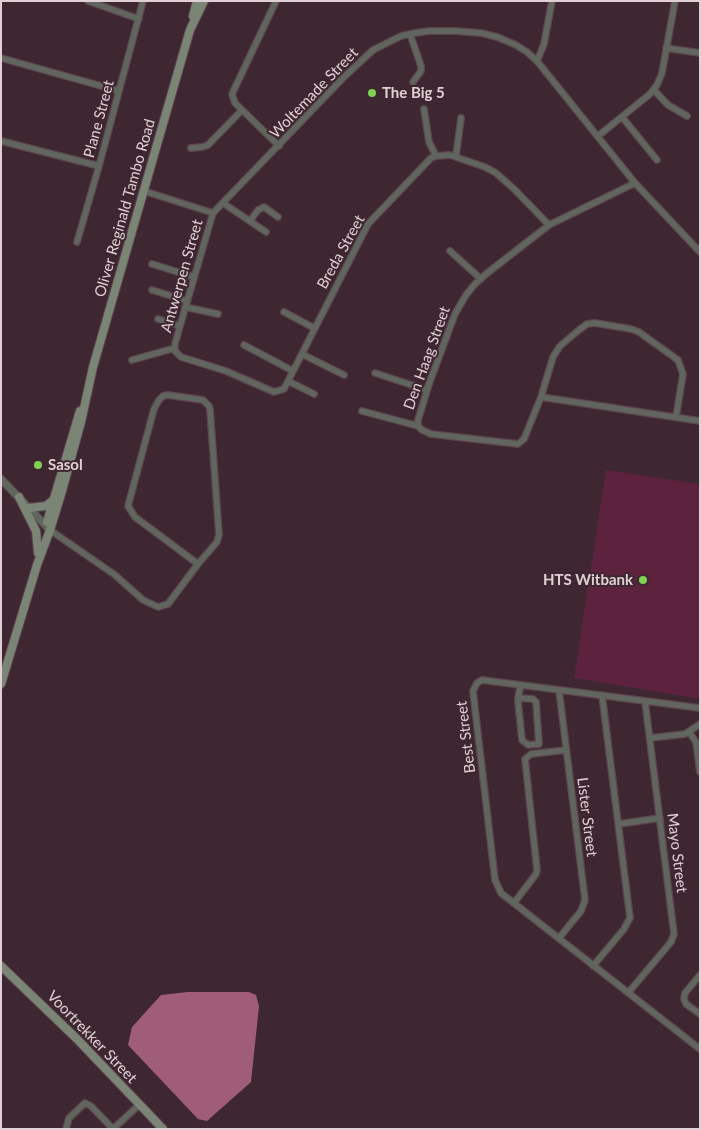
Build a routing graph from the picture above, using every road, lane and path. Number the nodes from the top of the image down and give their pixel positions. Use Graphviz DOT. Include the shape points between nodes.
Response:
graph roads {
  1 [pos="88,1"];
  2 [pos="143,1"];
  3 [pos="198,1"];
  4 [pos="204,1"];
  5 [pos="276,1"];
  6 [pos="552,1"];
  7 [pos="675,1"];
  8 [pos="138,19"];
  9 [pos="190,30"];
  10 [pos="410,34"];
  11 [pos="666,48"];
  12 [pos="700,53"];
  13 [pos="1,58"];
  14 [pos="538,61"];
  15 [pos="413,82"];
  16 [pos="654,90"];
  17 [pos="119,91"];
  18 [pos="424,109"];
  19 [pos="242,110"];
  20 [pos="622,116"];
  21 [pos="686,116"];
  22 [pos="461,118"];
  23 [pos="598,136"];
  24 [pos="1,141"];
  25 [pos="280,146"];
  26 [pos="191,148"];
  27 [pos="436,156"];
  28 [pos="456,156"];
  29 [pos="658,160"];
  30 [pos="99,166"];
  31 [pos="635,183"];
  32 [pos="144,192"];
  33 [pos="223,203"];
  34 [pos="213,213"];
  35 [pos="278,217"];
  36 [pos="250,221"];
  37 [pos="548,225"];
  38 [pos="266,232"];
  39 [pos="77,242"];
  40 [pos="450,251"];
  41 [pos="700,252"];
  42 [pos="152,264"];
  43 [pos="194,277"];
  44 [pos="481,279"];
  45 [pos="152,290"];
  46 [pos="186,304"];
  47 [pos="284,312"];
  48 [pos="218,314"];
  49 [pos="158,319"];
  50 [pos="180,326"];
  51 [pos="314,328"];
  52 [pos="244,345"];
  53 [pos="175,348"];
  54 [pos="302,354"];
  55 [pos="132,360"];
  56 [pos="293,371"];
  57 [pos="376,373"];
  58 [pos="344,375"];
  59 [pos="288,381"];
  60 [pos="427,390"];
  61 [pos="87,393"];
  62 [pos="314,394"];
  63 [pos="541,397"];
  64 [pos="362,411"];
  65 [pos="676,417"];
  66 [pos="700,421"];
  67 [pos="418,426"];
  68 [pos="1,479"];
  69 [pos="19,497"];
  70 [pos="53,500"];
  71 [pos="28,508"];
  72 [pos="48,528"];
  73 [pos="198,564"];
  74 [pos="37,565"];
  75 [pos="1,684"];
  76 [pos="521,685"];
  77 [pos="559,690"];
  78 [pos="602,696"];
  79 [pos="518,698"];
  80 [pos="645,701"];
  81 [pos="700,708"];
  82 [pos="700,724"];
  83 [pos="689,732"];
  84 [pos="650,738"];
  85 [pos="566,750"];
  86 [pos="700,772"];
  87 [pos="660,818"];
  88 [pos="618,824"];
  89 [pos="514,903"];
  90 [pos="558,938"];
  91 [pos="1,966"];
  92 [pos="593,966"];
  93 [pos="700,975"];
  94 [pos="628,993"];
  95 [pos="700,1014"];
  96 [pos="700,1049"];
  97 [pos="139,1105"];
  98 [pos="66,1129"];
  99 [pos="113,1129"];
  100 [pos="163,1129"];
  1 -- 8 [label="street"];
  2 -- 8 [label="street, Plane Street"];
  3 -- 9 [label="main road, Oliver Reginald Tambo Road"];
  4 -- 9 [label="main road, Oliver Reginald Tambo Road"];
  5 -- 19 [label="street" via="233,90 233,101"];
  6 -- 14 [label="street"];
  7 -- 11 [label="street"];
  8 -- 17 [label="street, Plane Street"];
  9 -- 32 [label="main road, Oliver Reginald Tambo Road"];
  10 -- 14 [label="street, Woltemade Street" via="429,31 481,33 516,45"];
  10 -- 15 [label="street" via="421,66"];
  10 -- 25 [label="street, Woltemade Street" via="374,50 344,77"];
  11 -- 12 [label="street"];
  11 -- 16 [label="street" via="660,80"];
  13 -- 17 [label="street"];
  14 -- 23 [label="street, Woltemade Street"];
  16 -- 20 [label="street"];
  16 -- 21 [label="street" via="668,105"];
  17 -- 30 [label="street, Plane Street"];
  18 -- 27 [label="street" via="429,142"];
  19 -- 25 [label="street"];
  19 -- 26 [label="street" via="208,145"];
  20 -- 23 [label="street"];
  20 -- 29 [label="street"];
  22 -- 28 [label="street"];
  23 -- 31 [label="street, Woltemade Street"];
  24 -- 30 [label="street"];
  25 -- 33 [label="street, Woltemade Street"];
  27 -- 28 [label="street"];
  27 -- 51 [label="street, Breda Street" via="368,224"];
  28 -- 37 [label="street" via="496,173"];
  30 -- 39 [label="street, Plane Street"];
  31 -- 37 [label="street, Den Haag Street"];
  31 -- 41 [label="street, Woltemade Street"];
  32 -- 34 [label="street"];
  32 -- 61 [label="main road, Oliver Reginald Tambo Road"];
  33 -- 34 [label="street, Woltemade Street"];
  33 -- 36 [label="street"];
  34 -- 43 [label="street, Antwerpen Street"];
  35 -- 36 [label="street" via="264,208 258,210"];
  36 -- 38 [label="street"];
  37 -- 44 [label="street, Den Haag Street"];
  40 -- 44 [label="street"];
  42 -- 43 [label="street"];
  43 -- 46 [label="street, Antwerpen Street"];
  44 -- 60 [label="street, Den Haag Street" via="455,314"];
  45 -- 46 [label="street"];
  46 -- 48 [label="street"];
  46 -- 50 [label="street, Antwerpen Street"];
  47 -- 51 [label="street"];
  49 -- 50 [label="street"];
  50 -- 53 [label="street, Antwerpen Street"];
  51 -- 54 [label="street, Breda Street"];
  52 -- 56 [label="street"];
  53 -- 55 [label="street"];
  53 -- 59 [label="street, Antwerpen Street" via="181,357 226,371 274,392 282,391"];
  54 -- 56 [label="street, Breda Street"];
  54 -- 58 [label="street"];
  56 -- 59 [label="street, Breda Street"];
  57 -- 60 [label="street"];
  59 -- 62 [label="street"];
  60 -- 67 [label="street, Den Haag Street"];
  61 -- 70 [label="main road, Oliver Reginald Tambo Road"];
  61 -- 72 [label="main road, Oliver Reginald Tambo Road"];
  63 -- 65 [label="street"];
  63 -- 65 [label="street" via="553,357 560,346 587,324 601,323 638,332 678,360 683,374"];
  63 -- 67 [label="street" via="524,440 518,444 432,434"];
  64 -- 67 [label="street"];
  65 -- 66 [label="street"];
  68 -- 69 [label="street"];
  69 -- 71 [label="street"];
  69 -- 74 [label="main road" via="36,531"];
  70 -- 71 [label="main road" via="44,507"];
  70 -- 72 [label="main road, Oliver Reginald Tambo Road"];
  71 -- 72 [label="street"];
  72 -- 73 [label="street" via="115,575 143,600 158,606 173,598"];
  72 -- 74 [label="main road, Oliver Reginald Tambo Road"];
  73 -- 73 [label="street" via="135,517 128,502 154,409 162,396 203,400 210,410 219,535"];
  74 -- 75 [label="main road, Oliver Reginald Tambo Road"];
  76 -- 77 [label="street, Best Street"];
  76 -- 79 [label="street"];
  76 -- 89 [label="street, Best Street" via="482,680 473,692 495,880 501,893"];
  77 -- 78 [label="street, Best Street"];
  77 -- 85 [label="street, Lister Street"];
  78 -- 80 [label="street, Best Street"];
  78 -- 88 [label="street"];
  79 -- 79 [label="street" via="522,740 528,745 537,744 540,742 536,702"];
  80 -- 81 [label="street, Best Street"];
  80 -- 84 [label="street, Mayo Street"];
  82 -- 83 [label="street"];
  83 -- 84 [label="street"];
  83 -- 86 [label="street" via="696,742"];
  84 -- 87 [label="street, Mayo Street"];
  85 -- 89 [label="street" via="531,754 525,759 537,870"];
  85 -- 90 [label="street, Lister Street" via="586,900"];
  87 -- 88 [label="street"];
  87 -- 94 [label="street, Mayo Street" via="674,934 671,942"];
  88 -- 92 [label="street" via="630,918"];
  89 -- 90 [label="street"];
  90 -- 92 [label="street"];
  91 -- 97 [label="main road, Voortrekker Street"];
  92 -- 94 [label="street"];
  93 -- 95 [label="street" via="684,999"];
  94 -- 96 [label="street"];
  97 -- 99 [label="street"];
  97 -- 100 [label="main road, Voortrekker Street"];
  98 -- 99 [label="street" via="69,1118 85,1103"];
}
